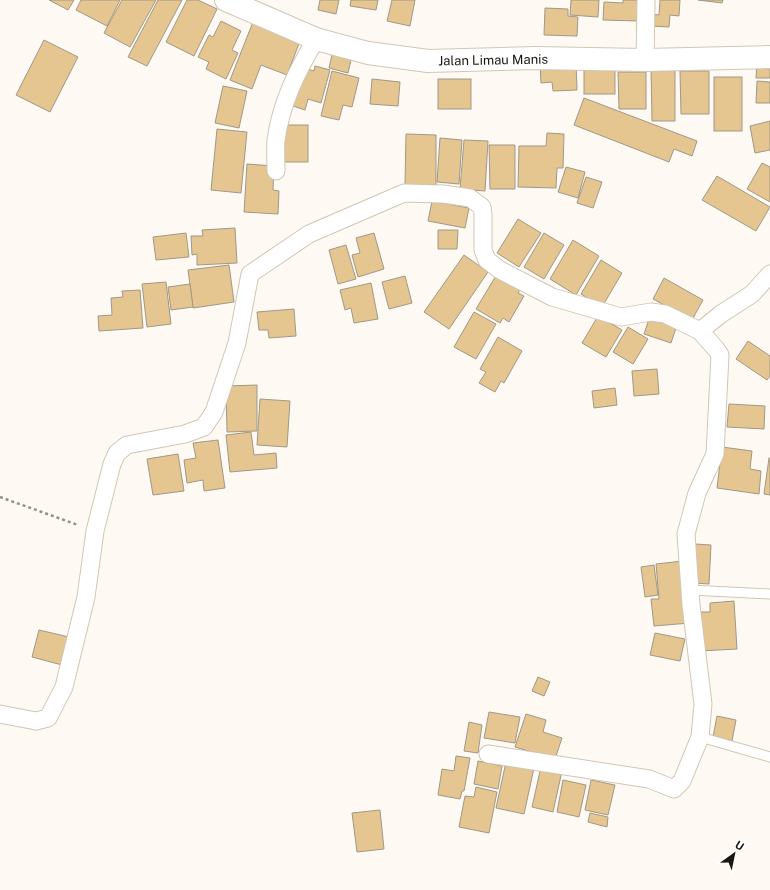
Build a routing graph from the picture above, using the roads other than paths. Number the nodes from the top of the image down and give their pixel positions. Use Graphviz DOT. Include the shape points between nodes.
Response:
graph roads {
  1 [pos="226,0"];
  2 [pos="646,0"];
  3 [pos="316,39"];
  4 [pos="770,57"];
  5 [pos="645,60"];
  6 [pos="276,171"];
  7 [pos="770,274"];
  8 [pos="700,332"];
  9 [pos="690,590"];
  10 [pos="770,594"];
  11 [pos="0,714"];
  12 [pos="700,737"];
  13 [pos="488,754"];
  14 [pos="770,757"];
  1 -- 3 [label="street, Jalan Limau Manis"];
  2 -- 5 [label="street"];
  3 -- 5 [label="street, Jalan Limau Manis" via="368,52 428,61 535,58"];
  3 -- 6 [label="street" via="295,76 280,119 276,141"];
  4 -- 5 [label="street, Jalan Limau Manis"];
  7 -- 8 [label="street" via="752,294 721,314"];
  8 -- 9 [label="street" via="720,355 714,454 697,493 686,534"];
  8 -- 11 [label="street" via="665,314 651,312 621,317 552,297 500,270 487,260 483,250 482,207 470,198 404,193 309,234 250,274 237,343 214,412 204,427 185,434 127,445 117,453 95,531 86,597 64,687 48,718 36,721"];
  9 -- 10 [label="lane"];
  9 -- 12 [label="street" via="703,704"];
  12 -- 13 [label="street" via="682,780 674,789 649,779"];
  12 -- 14 [label="lane"];
}
